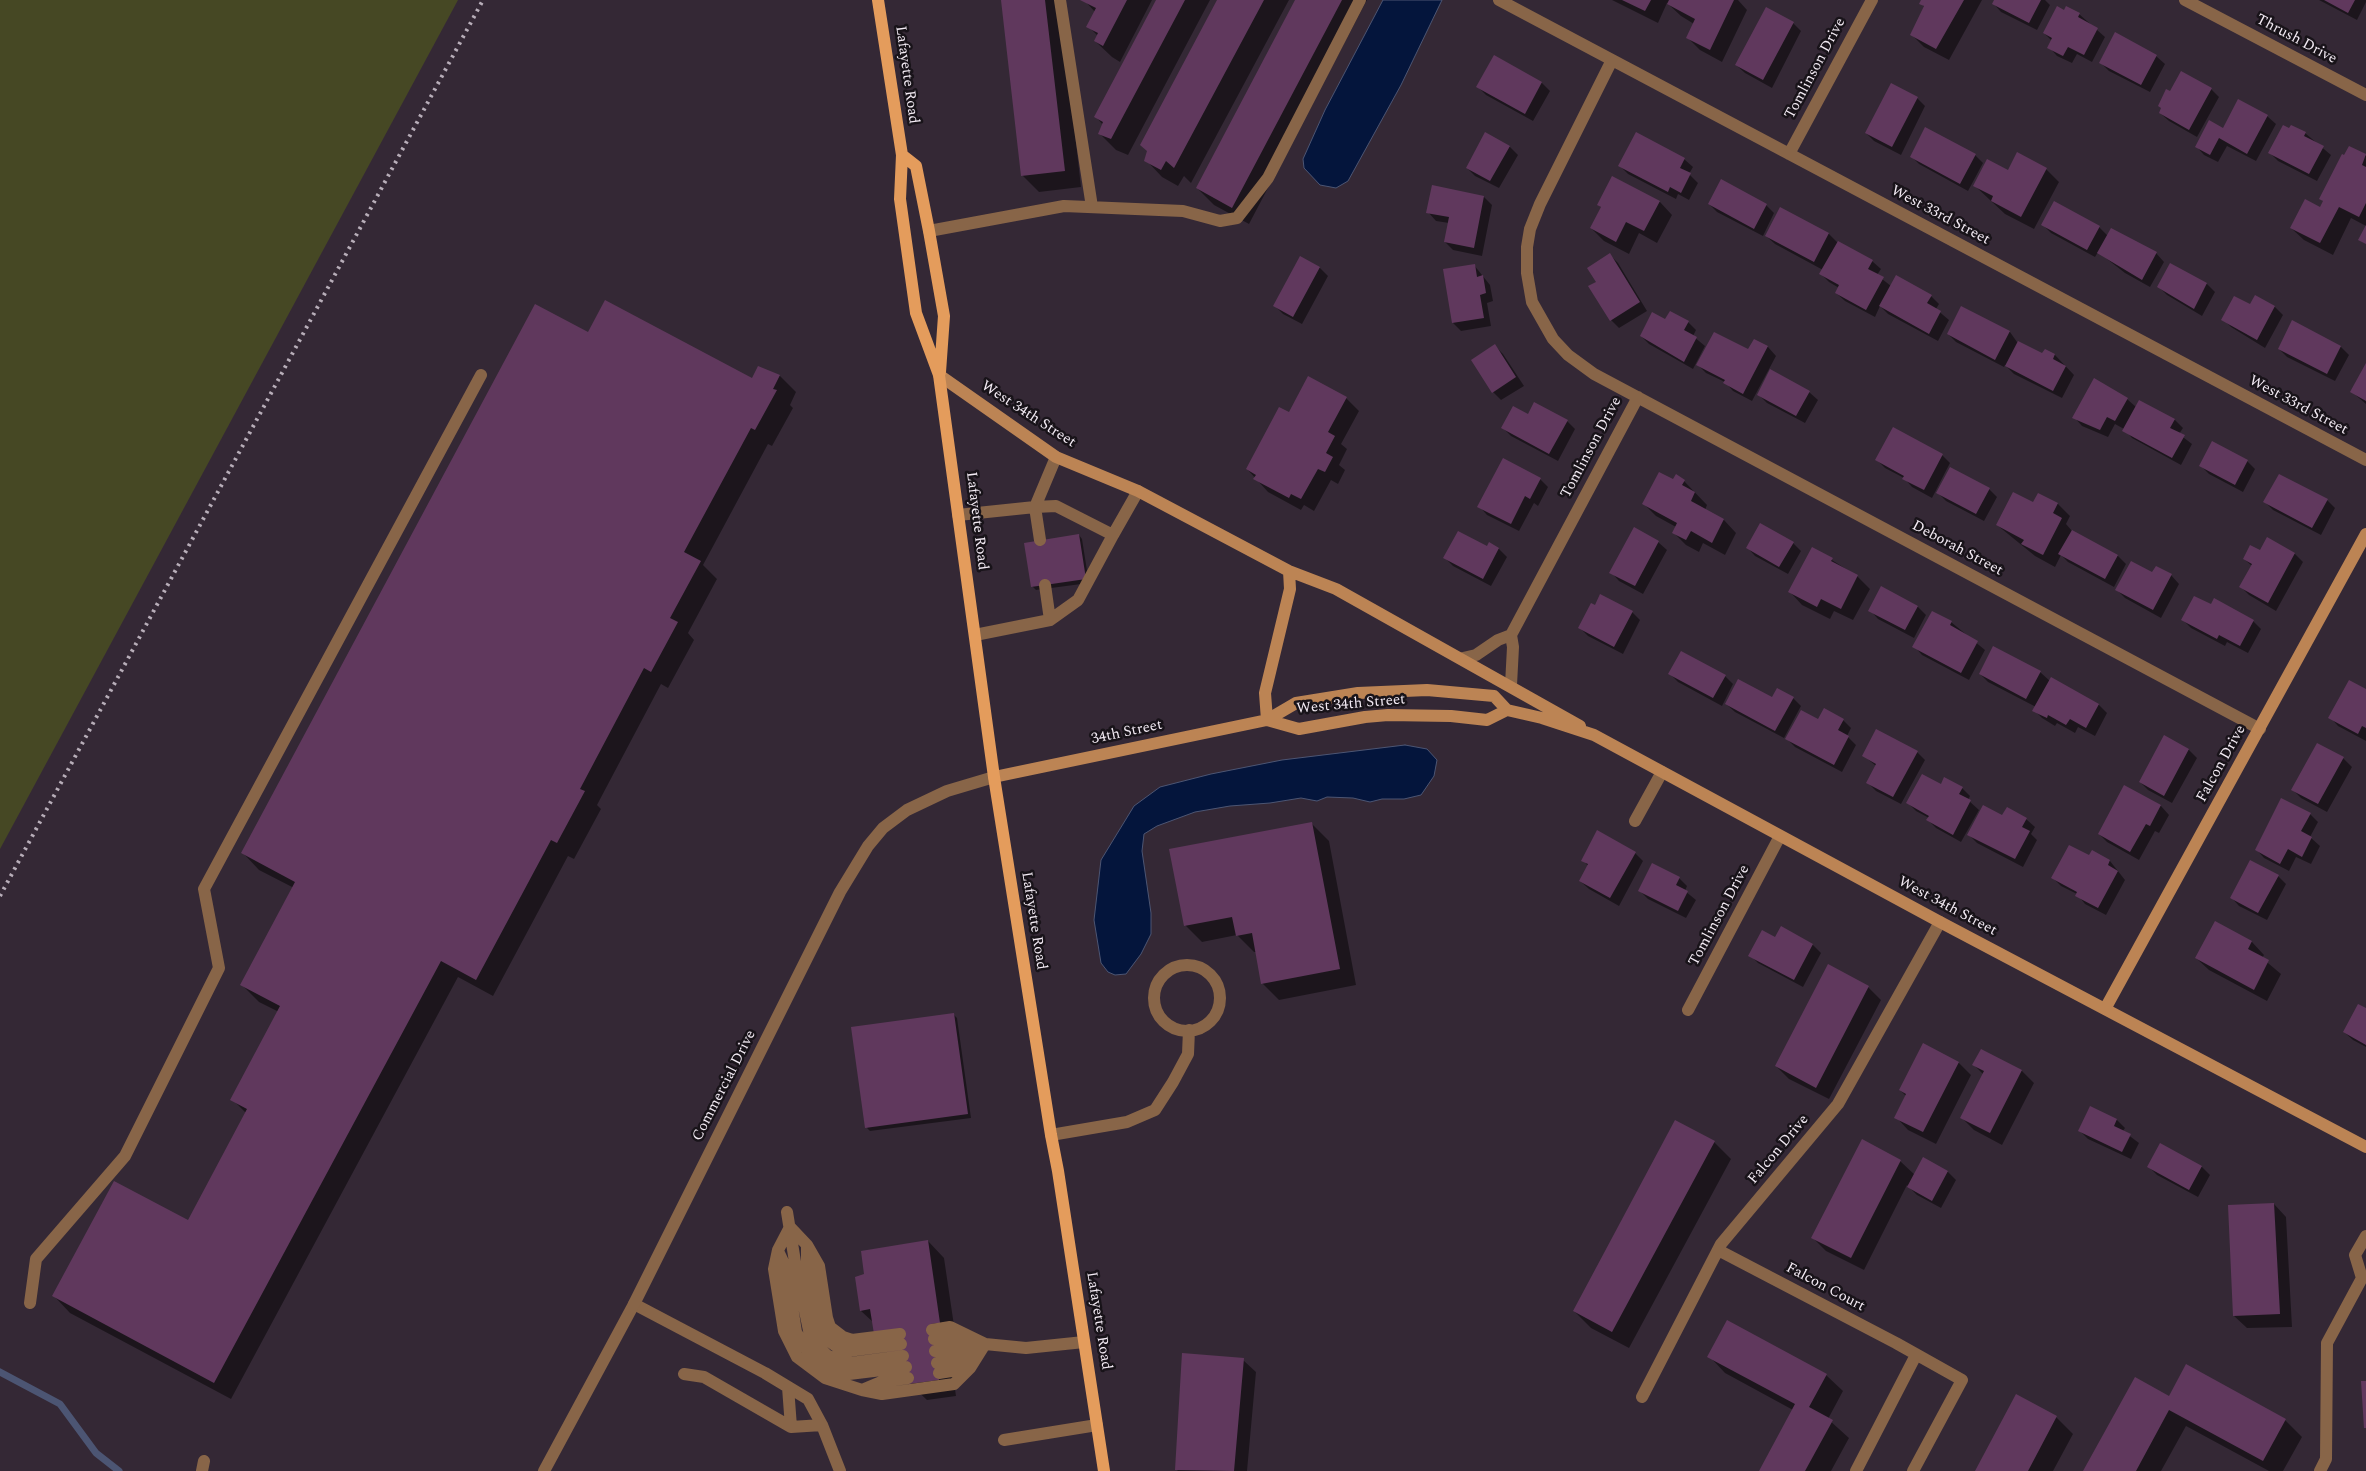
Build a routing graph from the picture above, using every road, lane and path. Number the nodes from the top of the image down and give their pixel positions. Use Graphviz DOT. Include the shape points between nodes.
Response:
graph roads {
  1 [pos="878,0"];
  2 [pos="1060,0"];
  3 [pos="1360,0"];
  4 [pos="1498,0"];
  5 [pos="1872,0"];
  6 [pos="2185,0"];
  7 [pos="1612,60"];
  8 [pos="2366,95"];
  9 [pos="1788,154"];
  10 [pos="902,155"];
  11 [pos="1092,207"];
  12 [pos="929,231"];
  13 [pos="481,375"];
  14 [pos="939,375"];
  15 [pos="1638,397"];
  16 [pos="1056,457"];
  17 [pos="2366,460"];
  18 [pos="1138,490"];
  19 [pos="1035,507"];
  20 [pos="958,515"];
  21 [pos="2366,534"];
  22 [pos="1113,535"];
  23 [pos="1040,540"];
  24 [pos="1289,571"];
  25 [pos="1045,585"];
  26 [pos="1050,620"];
  27 [pos="975,635"];
  28 [pos="1510,635"];
  29 [pos="1463,658"];
  30 [pos="1512,686"];
  31 [pos="1507,710"];
  32 [pos="1267,720"];
  33 [pos="2260,729"];
  34 [pos="1594,735"];
  35 [pos="1662,772"];
  36 [pos="994,777"];
  37 [pos="1635,821"];
  38 [pos="1780,836"];
  39 [pos="1940,922"];
  40 [pos="2105,1009"];
  41 [pos="1688,1010"];
  42 [pos="1190,1030"];
  43 [pos="1051,1135"];
  44 [pos="2366,1146"];
  45 [pos="787,1212"];
  46 [pos="790,1227"];
  47 [pos="2366,1236"];
  48 [pos="1718,1250"];
  49 [pos="778,1251"];
  50 [pos="2363,1284"];
  51 [pos="30,1303"];
  52 [pos="634,1304"];
  53 [pos="1084,1342"];
  54 [pos="985,1344"];
  55 [pos="935,1351"];
  56 [pos="1916,1355"];
  57 [pos="904,1356"];
  58 [pos="977,1356"];
  59 [pos="970,1368"];
  60 [pos="684,1374"];
  61 [pos="788,1387"];
  62 [pos="862,1390"];
  63 [pos="1642,1397"];
  64 [pos="822,1425"];
  65 [pos="1097,1425"];
  66 [pos="792,1427"];
  67 [pos="1004,1440"];
  68 [pos="544,1471"];
  69 [pos="840,1471"];
  70 [pos="1104,1471"];
  71 [pos="1856,1471"];
  72 [pos="1913,1471"];
  73 [pos="2320,1471"];
  1 -- 10 [label="main road, Lafayette Road"];
  2 -- 11 [label="street"];
  3 -- 11 [label="street" via="1268,178 1237,218 1220,221 1183,211"];
  4 -- 7 [label="street, West 33rd Street"];
  5 -- 9 [label="street, Tomlinson Drive"];
  6 -- 8 [label="street, Thrush Drive"];
  7 -- 9 [label="street, West 33rd Street"];
  7 -- 15 [label="street, Tomlinson Drive" via="1533,220 1527,246 1527,272 1532,302 1553,339 1584,369"];
  9 -- 17 [label="street, West 33rd Street"];
  10 -- 12 [label="main road, Lafayette Road" via="916,166"];
  10 -- 14 [label="main road, Lafayette Road" via="900,199 916,313"];
  11 -- 12 [label="street" via="1064,206"];
  12 -- 14 [label="main road, Lafayette Road" via="944,316"];
  13 -- 51 [label="street" via="204,889 219,968 125,1156 36,1259"];
  14 -- 16 [label="street, West 34th Street"];
  14 -- 20 [label="main road, Lafayette Road"];
  15 -- 28 [label="street, Tomlinson Drive"];
  15 -- 33 [label="street, Deborah Street"];
  16 -- 18 [label="street, West 34th Street"];
  16 -- 19 [label="street"];
  18 -- 22 [label="street"];
  18 -- 24 [label="street, West 34th Street"];
  19 -- 20 [label="street"];
  19 -- 22 [label="street" via="1056,506"];
  19 -- 23 [label="street"];
  20 -- 27 [label="main road, Lafayette Road"];
  21 -- 33 [label="street, Falcon Drive"];
  22 -- 26 [label="street" via="1078,600"];
  24 -- 29 [label="street, West 34th Street" via="1336,589"];
  24 -- 32 [label="street" via="1290,589 1265,693"];
  25 -- 26 [label="street"];
  26 -- 27 [label="street"];
  27 -- 36 [label="main road, Lafayette Road"];
  28 -- 29 [label="street" via="1476,655"];
  28 -- 30 [label="street" via="1513,647"];
  29 -- 30 [label="street, West 34th Street"];
  30 -- 34 [label="street, West 34th Street"];
  31 -- 32 [label="street, West 34th Street" via="1487,720 1388,715 1299,729"];
  31 -- 32 [label="street, West 34th Street" via="1494,696 1383,690 1296,703"];
  31 -- 34 [label="street, West 34th Street"];
  32 -- 36 [label="street, 34th Street"];
  33 -- 40 [label="street, Falcon Drive"];
  34 -- 35 [label="street, West 34th Street"];
  35 -- 37 [label="street"];
  35 -- 38 [label="street, West 34th Street"];
  36 -- 43 [label="main road, Lafayette Road"];
  36 -- 52 [label="street, Commercial Drive" via="947,791 907,810 882,828 868,846 840,892"];
  38 -- 39 [label="street, West 34th Street"];
  38 -- 41 [label="street, Tomlinson Drive"];
  39 -- 40 [label="street, West 34th Street"];
  39 -- 48 [label="street, Falcon Drive" via="1838,1104"];
  40 -- 44 [label="street, West 34th Street"];
  42 -- 42 [label="street" via="1211,1019 1220,996 1212,976 1203,969 1186,965 1175,967 1163,975 1154,999 1162,1020 1178,1030"];
  42 -- 43 [label="street" via="1188,1054 1155,1110 1127,1122"];
  43 -- 53 [label="main road, Lafayette Road"];
  45 -- 46 [label="street"];
  46 -- 49 [label="street"];
  46 -- 57 [label="street" via="807,1245 819,1266 830,1327 843,1338"];
  46 -- 57 [label="street" via="811,1340 828,1356 851,1363"];
  47 -- 50 [label="street" via="2355,1255"];
  48 -- 56 [label="street, Falcon Court"];
  48 -- 63 [label="street, Falcon Drive"];
  49 -- 57 [label="street" via="786,1268 796,1332 810,1355 822,1364 849,1374"];
  49 -- 62 [label="street" via="774,1269 789,1344 797,1357 825,1378"];
  50 -- 73 [label="street" via="2327,1343 2326,1459"];
  52 -- 61 [label="street"];
  52 -- 68 [label="street, Commercial Drive"];
  53 -- 54 [label="street" via="1026,1348"];
  53 -- 65 [label="main road, Lafayette Road"];
  54 -- 55 [label="street"];
  54 -- 55 [label="street" via="965,1334"];
  54 -- 58 [label="street"];
  55 -- 58 [label="street"];
  55 -- 59 [label="street"];
  56 -- 71 [label="street"];
  56 -- 72 [label="street, Falcon Court" via="1962,1380"];
  57 -- 62 [label="street" via="881,1382"];
  58 -- 59 [label="street"];
  59 -- 62 [label="street" via="954,1384 882,1394"];
  60 -- 66 [label="street" via="704,1378"];
  61 -- 64 [label="street" via="808,1399"];
  61 -- 66 [label="street"];
  64 -- 66 [label="street"];
  64 -- 69 [label="street"];
  65 -- 67 [label="street"];
  65 -- 70 [label="main road, Lafayette Road"];
}
